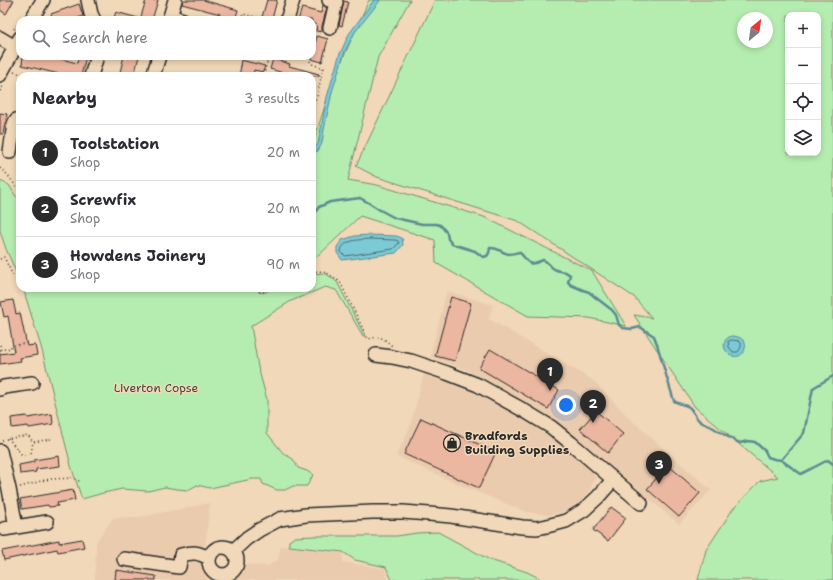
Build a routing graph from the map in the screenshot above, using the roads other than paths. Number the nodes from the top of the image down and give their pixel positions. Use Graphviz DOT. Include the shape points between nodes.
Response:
graph roads {
  1 [pos="43,0"];
  2 [pos="88,0"];
  3 [pos="175,0"];
  4 [pos="293,0"];
  5 [pos="329,0"];
  6 [pos="33,16"];
  7 [pos="92,16"];
  8 [pos="170,16"];
  9 [pos="288,16"];
  10 [pos="330,28"];
  11 [pos="0,38"];
  12 [pos="16,43"];
  13 [pos="16,46"];
  14 [pos="96,60"];
  15 [pos="158,60"];
  16 [pos="92,72"];
  17 [pos="155,72"];
  18 [pos="5,73"];
  19 [pos="16,120"];
  20 [pos="10,152"];
  21 [pos="376,355"];
  22 [pos="32,383"];
  23 [pos="0,389"];
  24 [pos="0,451"];
  25 [pos="613,480"];
  26 [pos="6,490"];
  27 [pos="641,503"];
  28 [pos="47,522"];
  29 [pos="233,551"];
  30 [pos="209,558"];
  31 [pos="124,559"];
  32 [pos="218,578"];
  1 -- 6 [label="street"];
  2 -- 7 [label="street"];
  3 -- 8 [label="street"];
  4 -- 9 [label="street"];
  5 -- 10 [label="street" via="336,2"];
  11 -- 12 [label="street"];
  13 -- 18 [label="street"];
  14 -- 16 [label="street"];
  15 -- 17 [label="street"];
  19 -- 20 [label="street"];
  21 -- 25 [label="street" via="411,361 478,385 551,427"];
  22 -- 23 [label="street"];
  24 -- 26 [label="street"];
  25 -- 27 [label="street"];
  25 -- 29 [label="street" via="584,510 566,521 537,528 416,513 306,515 280,519 247,538"];
  26 -- 28 [label="street" via="10,528"];
  29 -- 30 [label="street" via="228,548 216,548"];
  29 -- 32 [label="street" via="237,557 234,571"];
  30 -- 31 [label="street" via="193,552 181,555 179,567"];
  30 -- 32 [label="street" via="210,568"];
}
